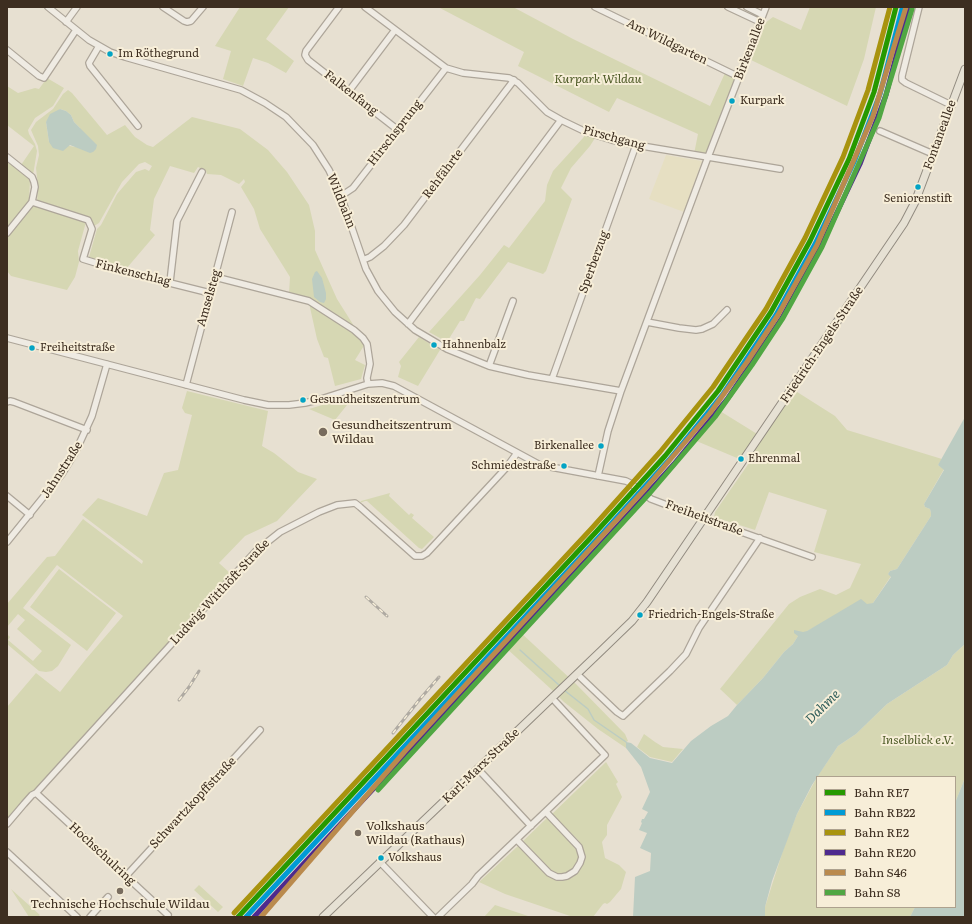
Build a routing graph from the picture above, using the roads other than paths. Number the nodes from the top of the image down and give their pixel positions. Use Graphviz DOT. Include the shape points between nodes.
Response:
graph roads {
  1 [pos="48,7"];
  2 [pos="77,7"];
  3 [pos="163,7"];
  4 [pos="203,7"];
  5 [pos="339,7"];
  6 [pos="364,7"];
  7 [pos="595,7"];
  8 [pos="728,7"];
  9 [pos="748,7"];
  10 [pos="766,7"];
  11 [pos="919,7"];
  12 [pos="763,15"];
  13 [pos="66,22"];
  14 [pos="760,22"];
  15 [pos="76,30"];
  16 [pos="395,30"];
  17 [pos="99,46"];
  18 [pos="7,50"];
  19 [pos="446,68"];
  20 [pos="965,69"];
  21 [pos="739,77"];
  22 [pos="514,80"];
  23 [pos="349,91"];
  24 [pos="951,105"];
  25 [pos="561,120"];
  26 [pos="138,126"];
  27 [pos="398,130"];
  28 [pos="880,131"];
  29 [pos="636,146"];
  30 [pos="933,154"];
  31 [pos="7,157"];
  32 [pos="708,157"];
  33 [pos="780,169"];
  34 [pos="202,172"];
  35 [pos="341,196"];
  36 [pos="32,202"];
  37 [pos="232,212"];
  38 [pos="904,223"];
  39 [pos="7,233"];
  40 [pos="363,260"];
  41 [pos="215,277"];
  42 [pos="170,282"];
  43 [pos="210,292"];
  44 [pos="513,301"];
  45 [pos="727,310"];
  46 [pos="647,322"];
  47 [pos="408,324"];
  48 [pos="7,338"];
  49 [pos="107,364"];
  50 [pos="490,366"];
  51 [pos="552,379"];
  52 [pos="368,384"];
  53 [pos="186,385"];
  54 [pos="621,391"];
  55 [pos="7,402"];
  56 [pos="87,430"];
  57 [pos="517,453"];
  58 [pos="598,476"];
  59 [pos="7,496"];
  60 [pos="30,515"];
  61 [pos="704,519"];
  62 [pos="760,538"];
  63 [pos="7,542"];
  64 [pos="812,557"];
  65 [pos="575,676"];
  66 [pos="554,697"];
  67 [pos="260,730"];
  68 [pos="478,769"];
  69 [pos="36,794"];
  70 [pos="546,812"];
  71 [pos="7,824"];
  72 [pos="531,826"];
  73 [pos="517,840"];
  74 [pos="7,852"];
  75 [pos="380,862"];
  76 [pos="126,876"];
  77 [pos="108,897"];
  78 [pos="168,915"];
  79 [pos="77,917"];
  80 [pos="90,917"];
  81 [pos="323,917"];
  82 [pos="433,917"];
  83 [pos="438,917"];
  1 -- 13 [label="street, Wildbahn"];
  2 -- 13 [label="street"];
  3 -- 4 [label="street" via="188,22 192,21"];
  5 -- 23 [label="street, Falkenfang" via="305,55"];
  6 -- 16 [label="street"];
  7 -- 21 [label="street, Am Wildgarten"];
  8 -- 14 [label="street"];
  9 -- 12 [label="street"];
  10 -- 12 [label="street, Birkenallee"];
  11 -- 24 [label="street" via="902,80"];
  12 -- 14 [label="street, Birkenallee"];
  13 -- 15 [label="street, Wildbahn"];
  14 -- 21 [label="street, Birkenallee"];
  15 -- 17 [label="street, Wildbahn"];
  15 -- 18 [label="street" via="44,78"];
  16 -- 19 [label="street"];
  16 -- 23 [label="street"];
  17 -- 26 [label="street" via="89,63 90,66"];
  17 -- 35 [label="street, Wildbahn" via="125,57 235,88 265,103 286,117 313,145"];
  19 -- 22 [label="street"];
  19 -- 27 [label="street, Hirschsprung"];
  20 -- 24 [label="main road, Fontaneallee"];
  21 -- 32 [label="street, Birkenallee"];
  22 -- 25 [label="street, Pirschgang" via="547,112"];
  22 -- 40 [label="street, Rehfährte" via="404,225 384,246"];
  23 -- 27 [label="street, Falkenfang"];
  24 -- 30 [label="main road, Fontaneallee"];
  25 -- 29 [label="street, Pirschgang" via="586,132"];
  25 -- 47 [label="street"];
  27 -- 35 [label="street, Hirschsprung" via="353,188"];
  28 -- 30 [label="street"];
  29 -- 32 [label="street, Pirschgang"];
  29 -- 51 [label="street, Sperberzug"];
  30 -- 38 [label="main road, Fontaneallee" via="915,202"];
  31 -- 36 [label="street" via="32,177 35,187"];
  32 -- 33 [label="street, Pirschgang"];
  32 -- 46 [label="street, Birkenallee"];
  34 -- 42 [label="street" via="177,221"];
  35 -- 40 [label="street, Wildbahn"];
  36 -- 39 [label="street"];
  36 -- 42 [label="street, Finkenschlag" via="88,220 92,229 83,260"];
  37 -- 41 [label="street, Amselsteg"];
  38 -- 61 [label="main road, Friedrich-Engels-Straße"];
  40 -- 47 [label="street, Wildbahn" via="383,298"];
  41 -- 43 [label="street, Amselsteg"];
  41 -- 52 [label="street" via="309,301 354,330 367,344 370,364"];
  42 -- 43 [label="street, Finkenschlag"];
  43 -- 53 [label="street, Amselsteg"];
  44 -- 50 [label="street"];
  45 -- 46 [label="street" via="713,324 696,330"];
  46 -- 54 [label="street, Birkenallee"];
  47 -- 50 [label="street, Wildbahn" via="442,346"];
  48 -- 49 [label="street, Freiheitstraße"];
  49 -- 53 [label="street, Freiheitstraße"];
  49 -- 56 [label="street, Jahnstraße"];
  50 -- 51 [label="street, Wildbahn"];
  51 -- 54 [label="street, Wildbahn"];
  52 -- 53 [label="street, Freiheitstraße" via="319,400 279,405 248,401"];
  52 -- 57 [label="street, Freiheitstraße" via="397,387"];
  54 -- 58 [label="street, Birkenallee" via="608,431"];
  55 -- 56 [label="street" via="14,402"];
  56 -- 60 [label="street, Jahnstraße" via="62,474"];
  57 -- 58 [label="street, Freiheitstraße" via="540,465"];
  57 -- 69 [label="street, Ludwig-Witthöft-Straße" via="506,468 422,556 415,556 355,504 338,505 319,512 280,532 256,551"];
  58 -- 61 [label="street, Freiheitstraße" via="630,482 651,499"];
  59 -- 60 [label="street"];
  60 -- 63 [label="street, Jahnstraße"];
  61 -- 62 [label="street, Freiheitstraße"];
  61 -- 65 [label="main road, Friedrich-Engels-Straße" via="644,606"];
  62 -- 64 [label="street, Freiheitstraße"];
  62 -- 65 [label="street" via="699,628 686,654 623,716"];
  65 -- 66 [label="main road, Karl-Marx-Straße"];
  66 -- 68 [label="main road, Karl-Marx-Straße"];
  66 -- 70 [label="street" via="605,755"];
  67 -- 76 [label="street, Schwartzkopffstraße"];
  68 -- 72 [label="street"];
  68 -- 75 [label="main road, Karl-Marx-Straße"];
  69 -- 71 [label="street"];
  69 -- 76 [label="street, Hochschulring"];
  70 -- 72 [label="street"];
  70 -- 73 [label="street" via="579,847 582,857 575,871 562,877 549,873"];
  72 -- 73 [label="street"];
  73 -- 83 [label="street"];
  74 -- 79 [label="street"];
  75 -- 81 [label="main road, Karl-Marx-Straße"];
  75 -- 82 [label="street"];
  76 -- 78 [label="street, Hochschulring"];
  77 -- 80 [label="street"];
}
